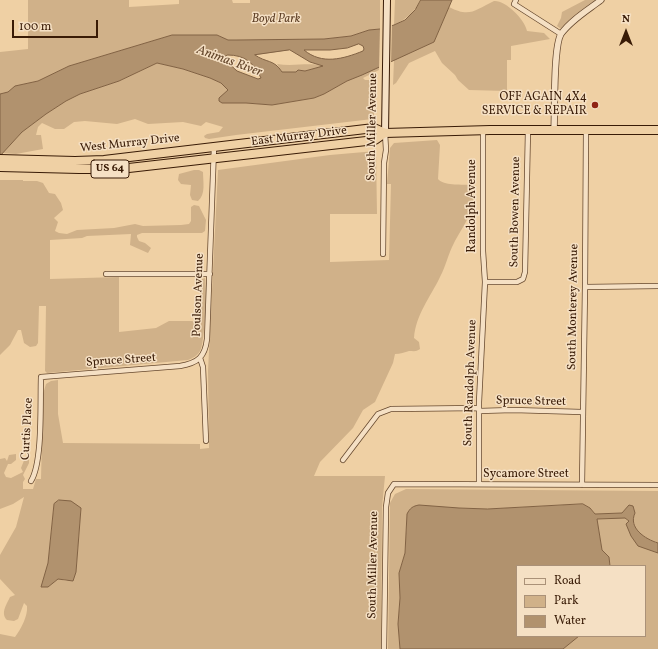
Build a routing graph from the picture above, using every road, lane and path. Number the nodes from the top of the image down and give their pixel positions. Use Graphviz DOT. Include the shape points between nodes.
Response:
graph roads {
  1 [pos="386,0"];
  2 [pos="516,0"];
  3 [pos="602,0"];
  4 [pos="561,34"];
  5 [pos="483,130"];
  6 [pos="528,130"];
  7 [pos="554,130"];
  8 [pos="586,130"];
  9 [pos="658,130"];
  10 [pos="385,133"];
  11 [pos="214,147"];
  12 [pos="0,159"];
  13 [pos="214,159"];
  14 [pos="3,167"];
  15 [pos="383,254"];
  16 [pos="106,274"];
  17 [pos="210,274"];
  18 [pos="485,282"];
  19 [pos="658,286"];
  20 [pos="585,287"];
  21 [pos="200,358"];
  22 [pos="41,377"];
  23 [pos="479,410"];
  24 [pos="582,412"];
  25 [pos="206,441"];
  26 [pos="343,460"];
  27 [pos="31,481"];
  28 [pos="394,484"];
  29 [pos="479,484"];
  30 [pos="582,485"];
  31 [pos="658,485"];
  32 [pos="384,649"];
  1 -- 10 [label="main road, South Miller Avenue"];
  2 -- 4 [label="street" via="514,4"];
  3 -- 4 [label="street"];
  4 -- 7 [label="street" via="556,54"];
  5 -- 6 [label="highway, East Murray Drive / US 64"];
  5 -- 10 [label="highway, East Murray Drive / US 64"];
  5 -- 18 [label="street, Randolph Avenue"];
  6 -- 7 [label="highway, East Murray Drive / US 64"];
  6 -- 18 [label="street, South Bowen Avenue" via="525,272 523,279 517,282"];
  7 -- 8 [label="highway, East Murray Drive / US 64"];
  8 -- 9 [label="highway, East Murray Drive / US 64"];
  8 -- 20 [label="street, South Monterey Avenue"];
  10 -- 11 [label="highway, East Murray Drive / US 64" via="374,128"];
  10 -- 13 [label="highway, East Murray Drive / US 64" via="375,140"];
  10 -- 15 [label="street, South Miller Avenue"];
  11 -- 12 [label="highway, West Murray Drive / US 64" via="100,160"];
  11 -- 13 [label="street, Poulson Avenue"];
  13 -- 14 [label="highway, West Murray Drive / US 64" via="114,169"];
  13 -- 17 [label="street, Poulson Avenue"];
  16 -- 17 [label="street"];
  17 -- 21 [label="street, Poulson Avenue" via="207,339"];
  18 -- 23 [label="street, South Randolph Avenue"];
  19 -- 20 [label="street"];
  20 -- 24 [label="street, South Monterey Avenue"];
  21 -- 22 [label="street, Spruce Street" via="192,364 180,366"];
  21 -- 25 [label="street" via="204,368"];
  22 -- 27 [label="street, Curtis Place" via="38,453 35,475"];
  23 -- 24 [label="street, Spruce Street"];
  23 -- 26 [label="street, Spruce Street" via="391,409 378,414"];
  23 -- 29 [label="street, South Randolph Avenue"];
  24 -- 30 [label="street, South Monterey Avenue"];
  28 -- 29 [label="street, Sycamore Street"];
  28 -- 32 [label="street, South Miller Avenue" via="388,493 386,507"];
  29 -- 30 [label="street, Sycamore Street"];
  30 -- 31 [label="street, Sycamore Street"];
}
